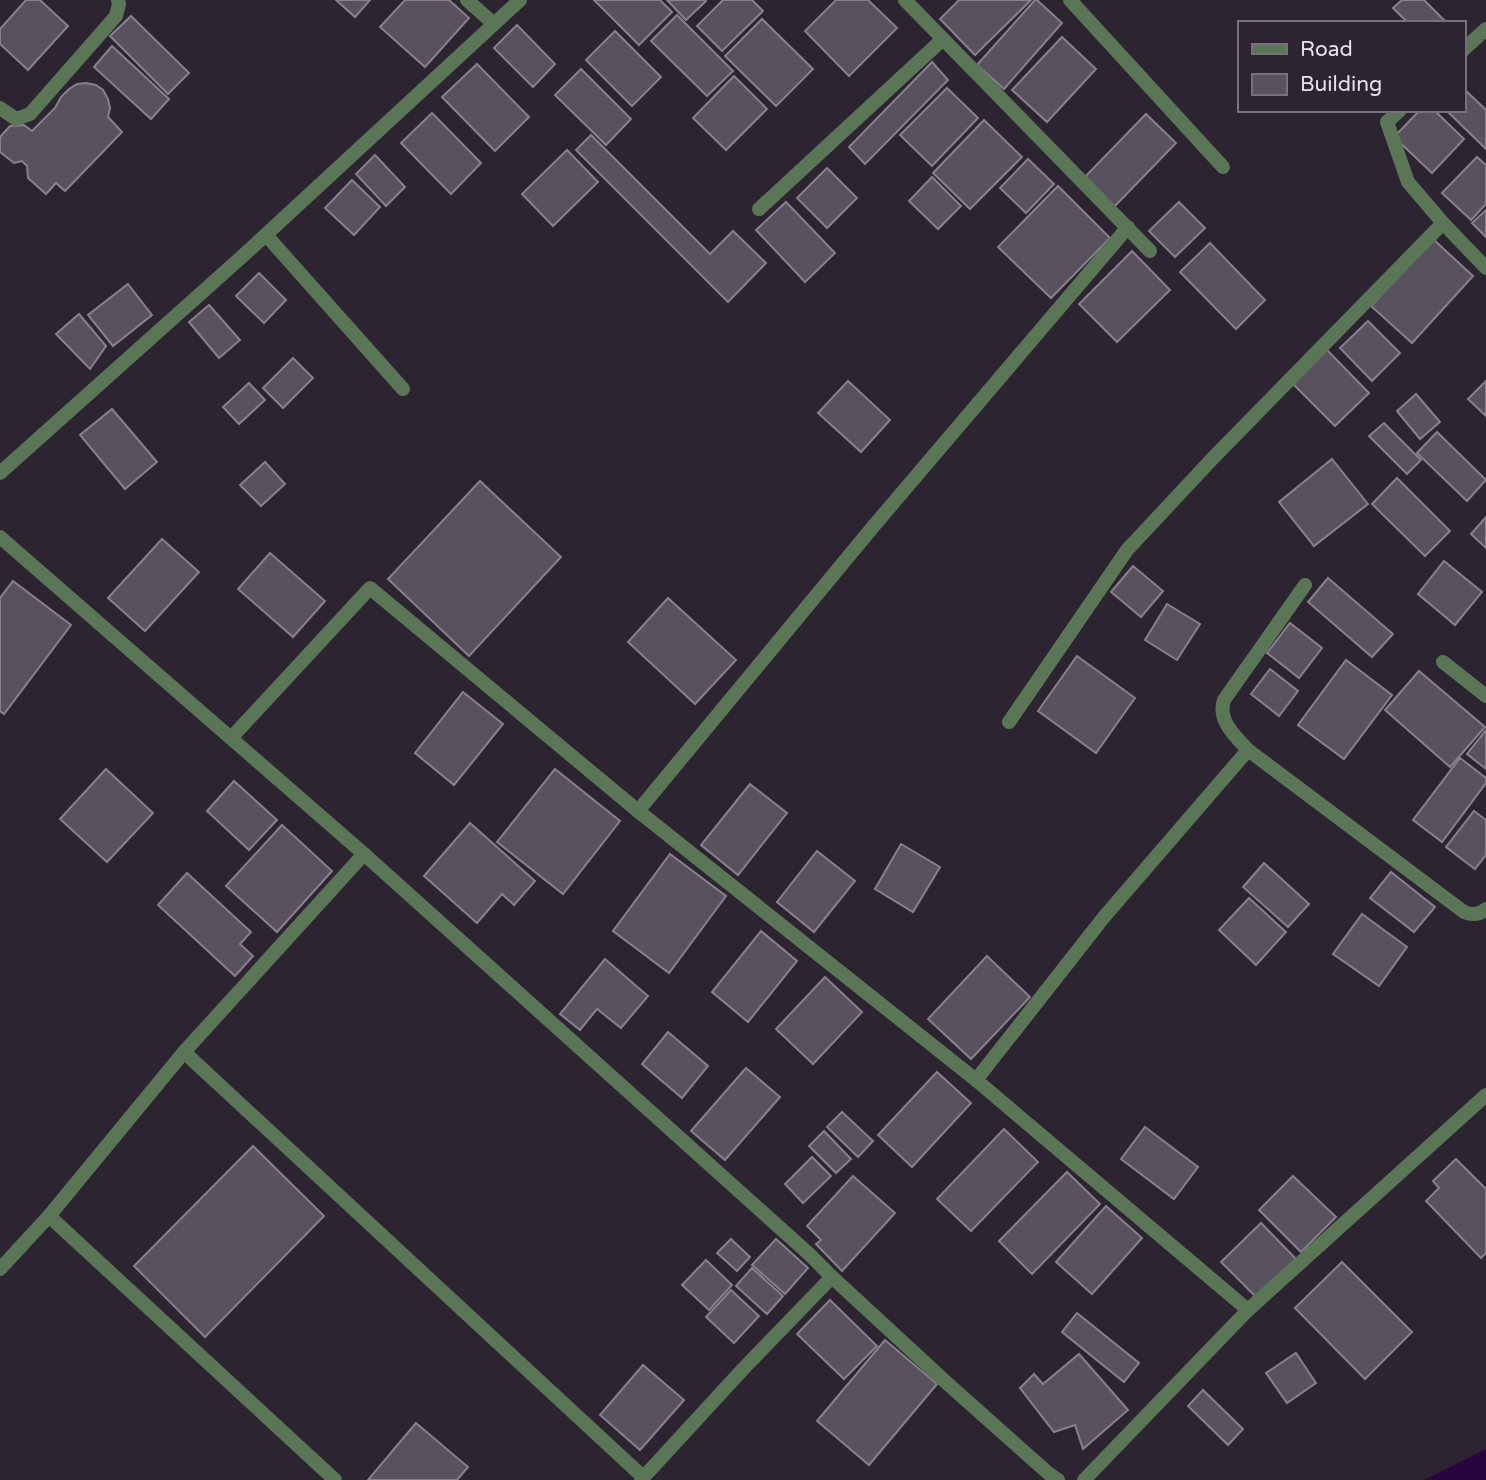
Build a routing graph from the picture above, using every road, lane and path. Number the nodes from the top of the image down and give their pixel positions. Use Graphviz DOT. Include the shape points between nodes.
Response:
graph roads {
  1 [pos="118,0"];
  2 [pos="467,0"];
  3 [pos="520,0"];
  4 [pos="905,0"];
  5 [pos="1070,0"];
  6 [pos="494,24"];
  7 [pos="1486,29"];
  8 [pos="943,39"];
  9 [pos="1465,48"];
  10 [pos="0,108"];
  11 [pos="1398,112"];
  12 [pos="1223,167"];
  13 [pos="759,209"];
  14 [pos="1443,223"];
  15 [pos="1128,227"];
  16 [pos="266,234"];
  17 [pos="1150,251"];
  18 [pos="1486,268"];
  19 [pos="403,389"];
  20 [pos="0,473"];
  21 [pos="0,537"];
  22 [pos="1306,585"];
  23 [pos="1443,662"];
  24 [pos="1486,696"];
  25 [pos="1009,722"];
  26 [pos="231,738"];
  27 [pos="1248,750"];
  28 [pos="638,811"];
  29 [pos="364,854"];
  30 [pos="1486,909"];
  31 [pos="184,1052"];
  32 [pos="976,1080"];
  33 [pos="1486,1095"];
  34 [pos="49,1216"];
  35 [pos="0,1269"];
  36 [pos="832,1277"];
  37 [pos="1248,1310"];
  38 [pos="642,1479"];
  39 [pos="335,1480"];
  40 [pos="1058,1480"];
  41 [pos="1084,1480"];
  1 -- 10 [label="street" via="116,16 30,114 16,119"];
  2 -- 6 [label="street"];
  3 -- 6 [label="street"];
  4 -- 8 [label="street"];
  5 -- 12 [label="street"];
  6 -- 16 [label="street"];
  7 -- 9 [label="street"];
  8 -- 13 [label="street"];
  8 -- 15 [label="street"];
  11 -- 14 [label="street" via="1387,122 1408,182"];
  14 -- 18 [label="street"];
  14 -- 25 [label="street" via="1127,550"];
  15 -- 17 [label="street"];
  15 -- 28 [label="street"];
  16 -- 19 [label="street"];
  16 -- 20 [label="street"];
  21 -- 26 [label="street"];
  22 -- 27 [label="street" via="1224,700 1221,709 1229,729"];
  23 -- 24 [label="street"];
  26 -- 28 [label="street" via="370,588"];
  26 -- 29 [label="street"];
  27 -- 30 [label="street" via="1464,912 1477,914"];
  27 -- 32 [label="street" via="1104,917"];
  28 -- 32 [label="street"];
  29 -- 31 [label="street"];
  29 -- 36 [label="street"];
  31 -- 34 [label="street"];
  31 -- 38 [label="street"];
  32 -- 37 [label="street"];
  33 -- 37 [label="street"];
  34 -- 35 [label="street"];
  34 -- 39 [label="street"];
  36 -- 38 [label="street"];
  36 -- 40 [label="street"];
  37 -- 41 [label="street"];
}
